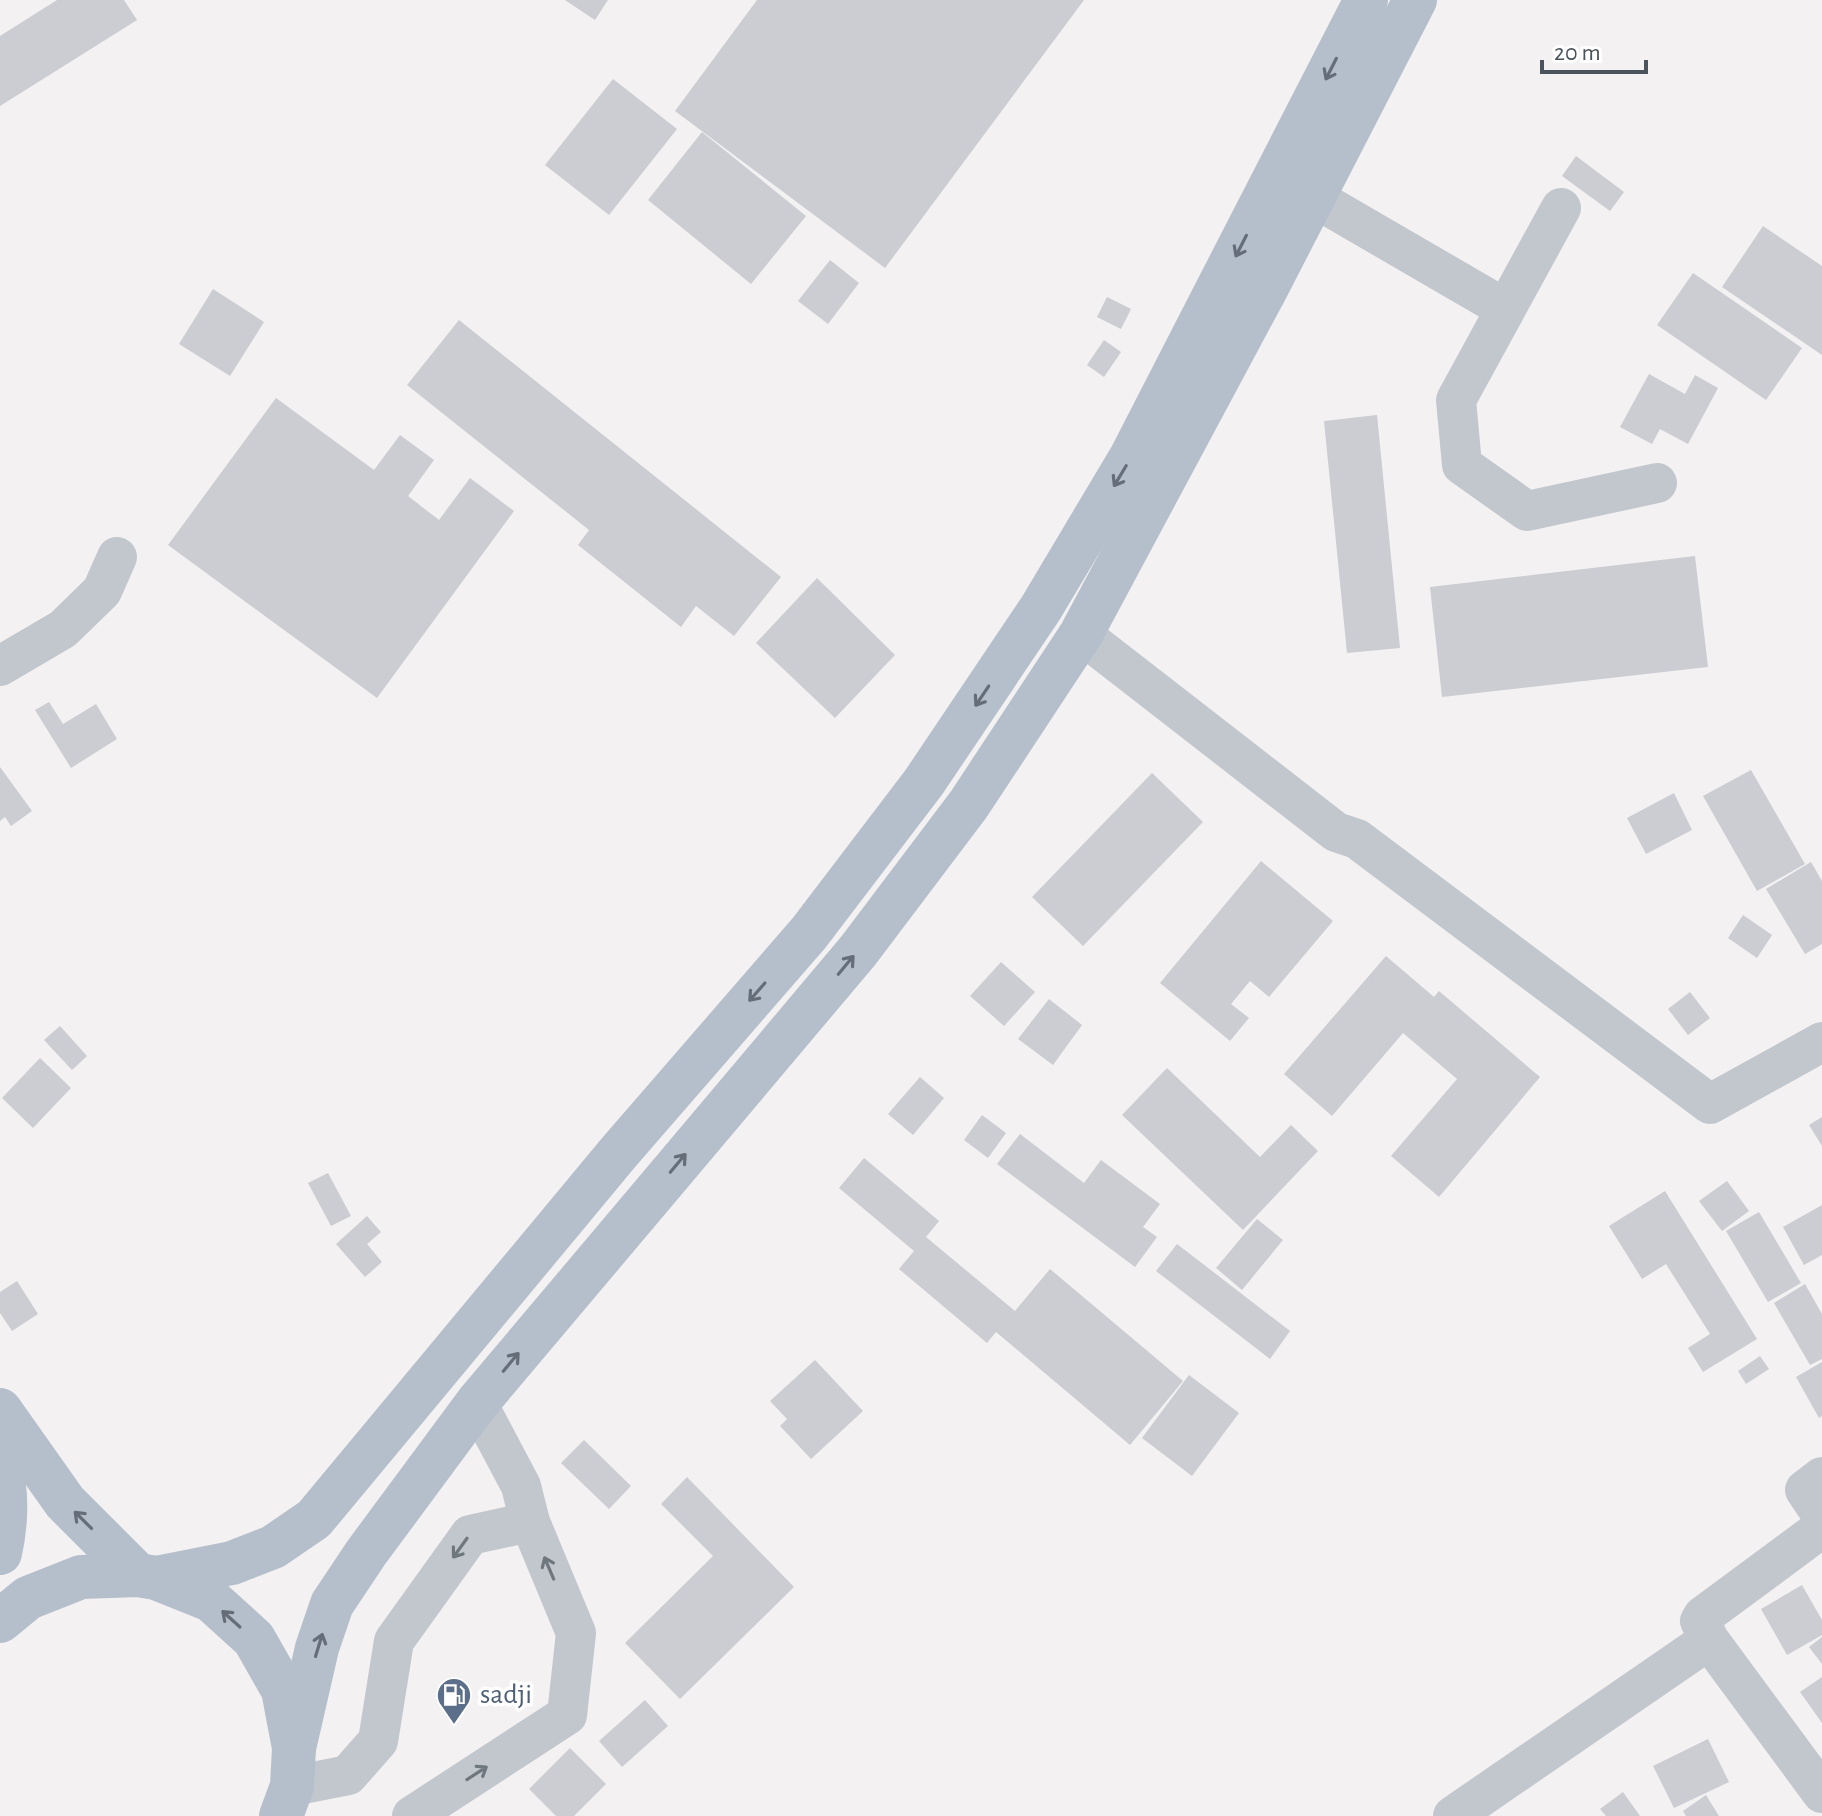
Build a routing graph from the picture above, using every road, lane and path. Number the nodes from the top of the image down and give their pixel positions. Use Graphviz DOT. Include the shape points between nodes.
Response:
graph roads {
  1 [pos="1366,0"];
  2 [pos="1415,0"];
  3 [pos="1276,176"];
  4 [pos="1313,197"];
  5 [pos="1561,208"];
  6 [pos="1504,308"];
  7 [pos="1657,483"];
  8 [pos="117,557"];
  9 [pos="1081,634"];
  10 [pos="0,666"];
  11 [pos="1822,1042"];
  12 [pos="477,1403"];
  13 [pos="0,1410"];
  14 [pos="0,1467"];
  15 [pos="1822,1477"];
  16 [pos="1822,1515"];
  17 [pos="530,1522"];
  18 [pos="1822,1528"];
  19 [pos="0,1553"];
  20 [pos="147,1577"];
  21 [pos="0,1621"];
  22 [pos="1709,1640"];
  23 [pos="291,1792"];
  24 [pos="1822,1793"];
  25 [pos="412,1816"];
  26 [pos="1453,1816"];
  1 -- 3 [label="main road, one-way"];
  2 -- 4 [label="main road"];
  3 -- 4 [label="main road"];
  3 -- 20 [label="main road, one-way" via="1131,457 1041,608 924,782 809,933 314,1519 273,1547 232,1563"];
  4 -- 6 [label="street"];
  4 -- 9 [label="main road"];
  5 -- 6 [label="street"];
  6 -- 7 [label="street" via="1456,400 1462,465 1527,511"];
  8 -- 10 [label="street" via="102,591 63,629"];
  9 -- 11 [label="street" via="1336,832 1357,839 1710,1104"];
  12 -- 9 [label="main road, one-way" via="858,951 969,804"];
  12 -- 17 [label="street" via="521,1486"];
  23 -- 12 [label="main road, one-way" via="317,1648 332,1604"];
  20 -- 13 [label="main road, one-way" via="65,1502"];
  14 -- 19 [label="main road"];
  15 -- 16 [label="street" via="1805,1490"];
  17 -- 23 [label="street, one-way" via="470,1535 394,1641 378,1741 348,1775"];
  25 -- 17 [label="street, one-way" via="567,1715 576,1633"];
  18 -- 22 [label="street" via="1703,1616 1701,1627"];
  20 -- 21 [label="main road" via="81,1577 28,1598"];
  23 -- 20 [label="main road, one-way" via="283,1690 254,1639 211,1600"];
  22 -- 24 [label="street"];
  22 -- 26 [label="street"];
}
